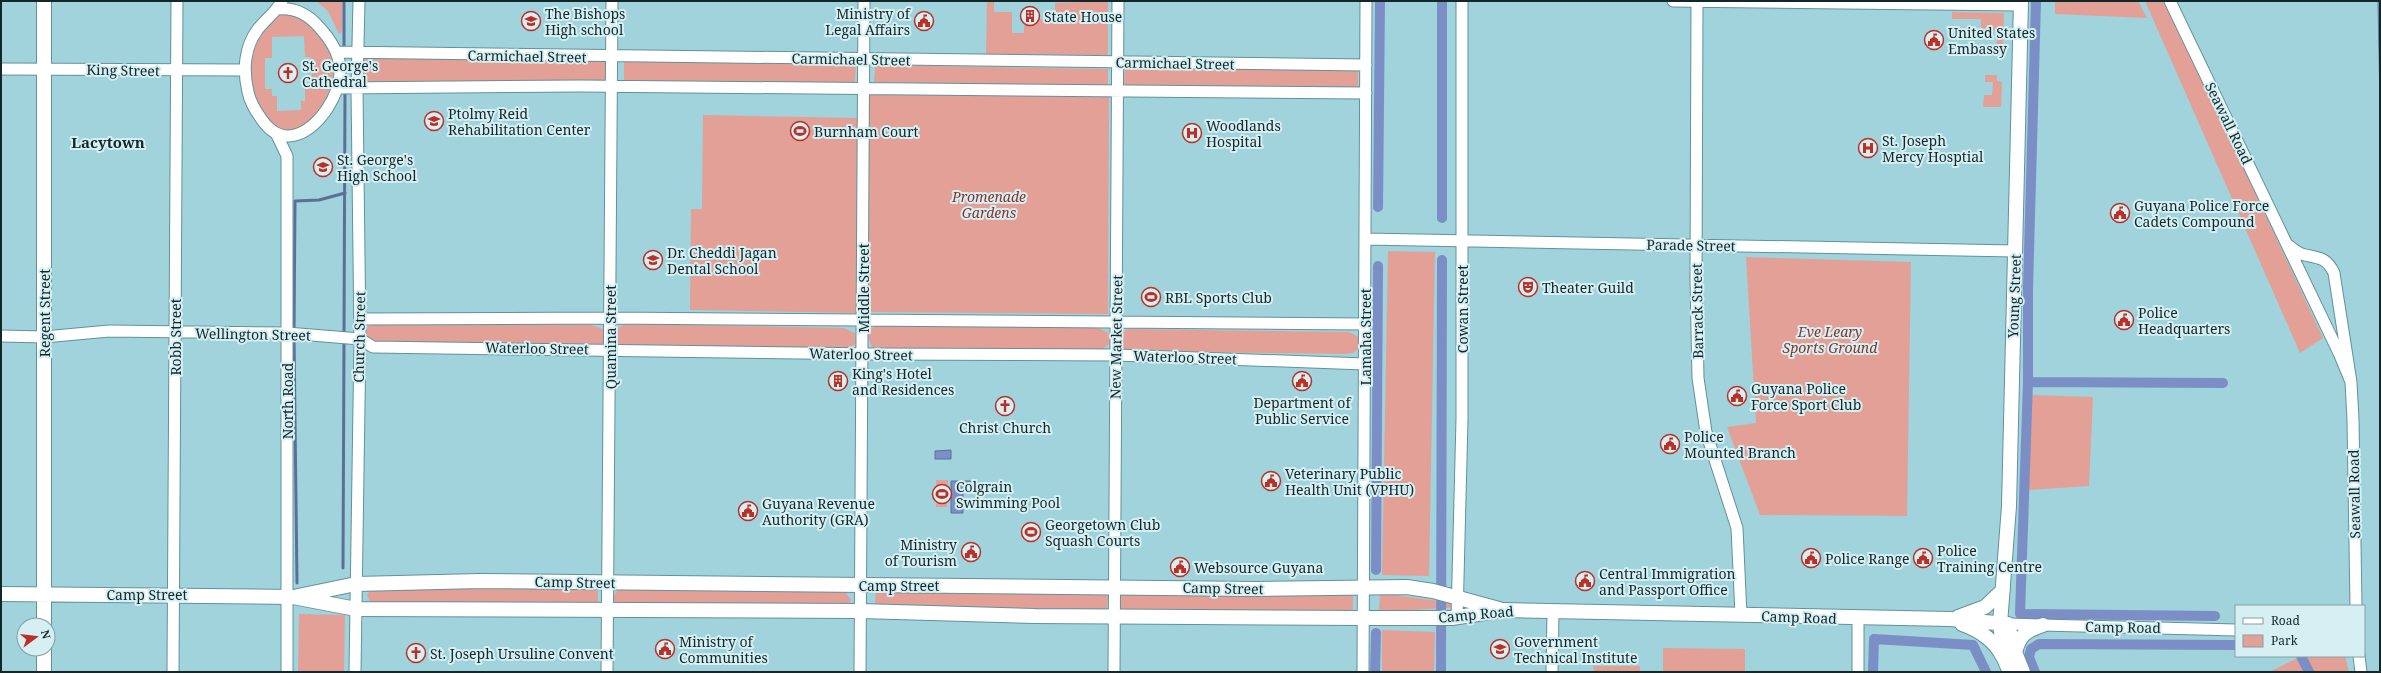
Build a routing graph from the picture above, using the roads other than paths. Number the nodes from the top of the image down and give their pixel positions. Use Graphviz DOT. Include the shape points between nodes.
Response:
graph roads {
  1 [pos="44,1"];
  2 [pos="177,1"];
  3 [pos="359,1"];
  4 [pos="612,1"];
  5 [pos="864,1"];
  6 [pos="1118,1"];
  7 [pos="1366,1"];
  8 [pos="1462,1"];
  9 [pos="1673,1"];
  10 [pos="1697,1"];
  11 [pos="2170,1"];
  12 [pos="2020,3"];
  13 [pos="279,5"];
  14 [pos="346,53"];
  15 [pos="612,57"];
  16 [pos="864,59"];
  17 [pos="1118,62"];
  18 [pos="1366,65"];
  19 [pos="1,69"];
  20 [pos="44,69"];
  21 [pos="245,70"];
  22 [pos="176,71"];
  23 [pos="612,87"];
  24 [pos="347,88"];
  25 [pos="864,88"];
  26 [pos="1118,91"];
  27 [pos="1366,93"];
  28 [pos="276,133"];
  29 [pos="1366,239"];
  30 [pos="1462,240"];
  31 [pos="1696,245"];
  32 [pos="2288,245"];
  33 [pos="2015,251"];
  34 [pos="610,318"];
  35 [pos="360,319"];
  36 [pos="862,320"];
  37 [pos="1117,322"];
  38 [pos="1365,324"];
  39 [pos="175,333"];
  40 [pos="288,333"];
  41 [pos="1,336"];
  42 [pos="44,337"];
  43 [pos="360,339"];
  44 [pos="610,349"];
  45 [pos="862,354"];
  46 [pos="1116,355"];
  47 [pos="1365,364"];
  48 [pos="2351,382"];
  49 [pos="608,582"];
  50 [pos="356,584"];
  51 [pos="860,585"];
  52 [pos="1116,586"];
  53 [pos="1372,587"];
  54 [pos="2003,590"];
  55 [pos="1,594"];
  56 [pos="44,594"];
  57 [pos="174,594"];
  58 [pos="1454,596"];
  59 [pos="290,597"];
  60 [pos="2356,605"];
  61 [pos="356,609"];
  62 [pos="608,610"];
  63 [pos="1503,610"];
  64 [pos="860,611"];
  65 [pos="1553,611"];
  66 [pos="1741,615"];
  67 [pos="1115,616"];
  68 [pos="44,617"];
  69 [pos="1373,618"];
  70 [pos="1455,618"];
  71 [pos="1858,619"];
  72 [pos="1950,619"];
  73 [pos="2004,624"];
  74 [pos="2043,625"];
  75 [pos="2235,630"];
  76 [pos="44,657"];
  77 [pos="2359,657"];
  78 [pos="2010,662"];
  79 [pos="44,672"];
  80 [pos="173,672"];
  81 [pos="287,672"];
  82 [pos="355,672"];
  83 [pos="607,672"];
  84 [pos="860,672"];
  85 [pos="1114,672"];
  86 [pos="1363,672"];
  87 [pos="1552,672"];
  88 [pos="1858,672"];
  89 [pos="2023,672"];
  90 [pos="2361,672"];
  1 -- 20 [label="main road, Regent Street"];
  2 -- 22 [label="street, Robb Street"];
  3 -- 14 [label="street, Church Street"];
  4 -- 15 [label="street, Quamina Street"];
  5 -- 16 [label="street, Middle Street"];
  6 -- 17 [label="street, New Market Street"];
  7 -- 18 [label="street, Lamaha Street"];
  8 -- 30 [label="street, Cowan Street"];
  9 -- 10 [label="street"];
  10 -- 12 [label="street"];
  10 -- 31 [label="street, Barrack Street"];
  11 -- 32 [label="street, Seawall Road"];
  12 -- 33 [label="main road, Young Street"];
  13 -- 14 [label="street" via="310,18"];
  13 -- 21 [label="street" via="252,39"];
  14 -- 15 [label="street, Carmichael Street"];
  14 -- 24 [label="street, Church Street"];
  14 -- 24 [label="street" via="341,69"];
  15 -- 16 [label="street, Carmichael Street"];
  15 -- 23 [label="street, Quamina Street"];
  16 -- 17 [label="street, Carmichael Street"];
  16 -- 25 [label="street, Middle Street"];
  17 -- 18 [label="street, Carmichael Street"];
  17 -- 26 [label="street, New Market Street"];
  18 -- 27 [label="street, Lamaha Street"];
  19 -- 20 [label="street, King Street"];
  20 -- 22 [label="street, King Street"];
  20 -- 42 [label="main road, Regent Street"];
  21 -- 22 [label="street, King Street"];
  21 -- 28 [label="street" via="249,97 263,121"];
  22 -- 39 [label="street, Robb Street"];
  23 -- 24 [label="street, Carmichael Street"];
  23 -- 25 [label="street, Carmichael Street"];
  23 -- 34 [label="street, Quamina Street"];
  24 -- 28 [label="street" via="308,130 296,135"];
  24 -- 35 [label="street, Church Street"];
  25 -- 26 [label="street, Carmichael Street"];
  25 -- 36 [label="street, Middle Street"];
  26 -- 27 [label="street, Carmichael Street"];
  26 -- 37 [label="street, New Market Street"];
  27 -- 29 [label="street, Lamaha Street"];
  28 -- 40 [label="street, North Road" via="287,156"];
  29 -- 30 [label="street, Parade Street"];
  29 -- 38 [label="street, Lamaha Street"];
  30 -- 31 [label="street, Parade Street"];
  30 -- 58 [label="street, Cowan Street" via="1462,419"];
  31 -- 33 [label="street, Parade Street"];
  31 -- 66 [label="street, Barrack Street" via="1697,368 1701,407 1706,432 1737,528"];
  32 -- 48 [label="street, Seawall Road" via="2340,353"];
  32 -- 48 [label="street, Seawall Road" via="2300,253 2323,258 2330,265 2334,274"];
  33 -- 54 [label="main road, Young Street" via="2009,506"];
  34 -- 35 [label="street, Waterloo Street"];
  34 -- 36 [label="street, Waterloo Street"];
  34 -- 44 [label="street, Quamina Street"];
  35 -- 43 [label="street, Church Street"];
  36 -- 37 [label="street, Waterloo Street"];
  36 -- 45 [label="street, Middle Street"];
  37 -- 38 [label="street, Waterloo Street"];
  37 -- 46 [label="street, New Market Street"];
  38 -- 47 [label="street, Lamaha Street"];
  39 -- 40 [label="street, Wellington Street"];
  39 -- 42 [label="street, Wellington Street" via="109,331"];
  39 -- 57 [label="street, Robb Street"];
  40 -- 43 [label="street, Wellington Street"];
  40 -- 59 [label="street, North Road"];
  41 -- 42 [label="street, Wellington Street"];
  42 -- 56 [label="main road, Regent Street"];
  43 -- 44 [label="street, Waterloo Street" via="373,346"];
  43 -- 50 [label="street, Church Street"];
  44 -- 45 [label="street, Waterloo Street"];
  44 -- 49 [label="street, Quamina Street"];
  45 -- 46 [label="street, Waterloo Street"];
  45 -- 51 [label="street, Middle Street"];
  46 -- 47 [label="street, Waterloo Street"];
  46 -- 52 [label="street, New Market Street"];
  47 -- 53 [label="street, Lamaha Street"];
  48 -- 60 [label="street, Seawall Road"];
  49 -- 50 [label="main road, Camp Street" via="480,581"];
  49 -- 51 [label="main road, Camp Street"];
  49 -- 62 [label="street, Quamina Street"];
  50 -- 59 [label="main road, Camp Street"];
  50 -- 61 [label="street, Church Street"];
  51 -- 52 [label="main road, Camp Street"];
  51 -- 64 [label="street, Middle Street"];
  52 -- 53 [label="main road, Camp Street" via="1257,589"];
  52 -- 67 [label="street, New Market Street"];
  53 -- 58 [label="main road, Camp Street" via="1407,587"];
  53 -- 69 [label="street, Lamaha Street"];
  54 -- 72 [label="main road" via="1985,607"];
  54 -- 73 [label="main road, Young Street"];
  55 -- 56 [label="main road, Camp Street"];
  56 -- 57 [label="main road, Camp Street"];
  56 -- 68 [label="main road, Regent Street"];
  57 -- 59 [label="main road, Camp Street"];
  57 -- 80 [label="street, Robb Street"];
  58 -- 63 [label="main road, Camp Street"];
  58 -- 70 [label="street, Cowan Street"];
  59 -- 61 [label="main road, Camp Street"];
  59 -- 81 [label="street, North Road"];
  61 -- 62 [label="main road, Camp Street"];
  61 -- 82 [label="street, Church Street"];
  62 -- 64 [label="main road, Camp Street"];
  62 -- 83 [label="street, Quamina Street"];
  63 -- 65 [label="main road, Camp Road"];
  63 -- 70 [label="main road, Camp Road"];
  64 -- 67 [label="main road, Camp Street"];
  64 -- 84 [label="street, Middle Street"];
  65 -- 66 [label="main road, Camp Road"];
  65 -- 87 [label="street"];
  66 -- 71 [label="main road, Camp Road"];
  67 -- 69 [label="main road, Camp Street"];
  67 -- 85 [label="street, New Market Street"];
  69 -- 70 [label="main road, Camp Road"];
  69 -- 86 [label="street, Lamaha Street"];
  71 -- 72 [label="main road, Camp Road"];
  71 -- 88 [label="street"];
  72 -- 73 [label="main road, Camp Road"];
  72 -- 78 [label="main road" via="1971,627 1988,638"];
  73 -- 74 [label="street, Camp Road"];
  73 -- 78 [label="main road, Young Street"];
  74 -- 75 [label="street, Camp Road"];
  74 -- 78 [label="main road" via="2020,636"];
  76 -- 79 [label="main road"];
  77 -- 90 [label="street"];
  78 -- 89 [label="main road"];
}
